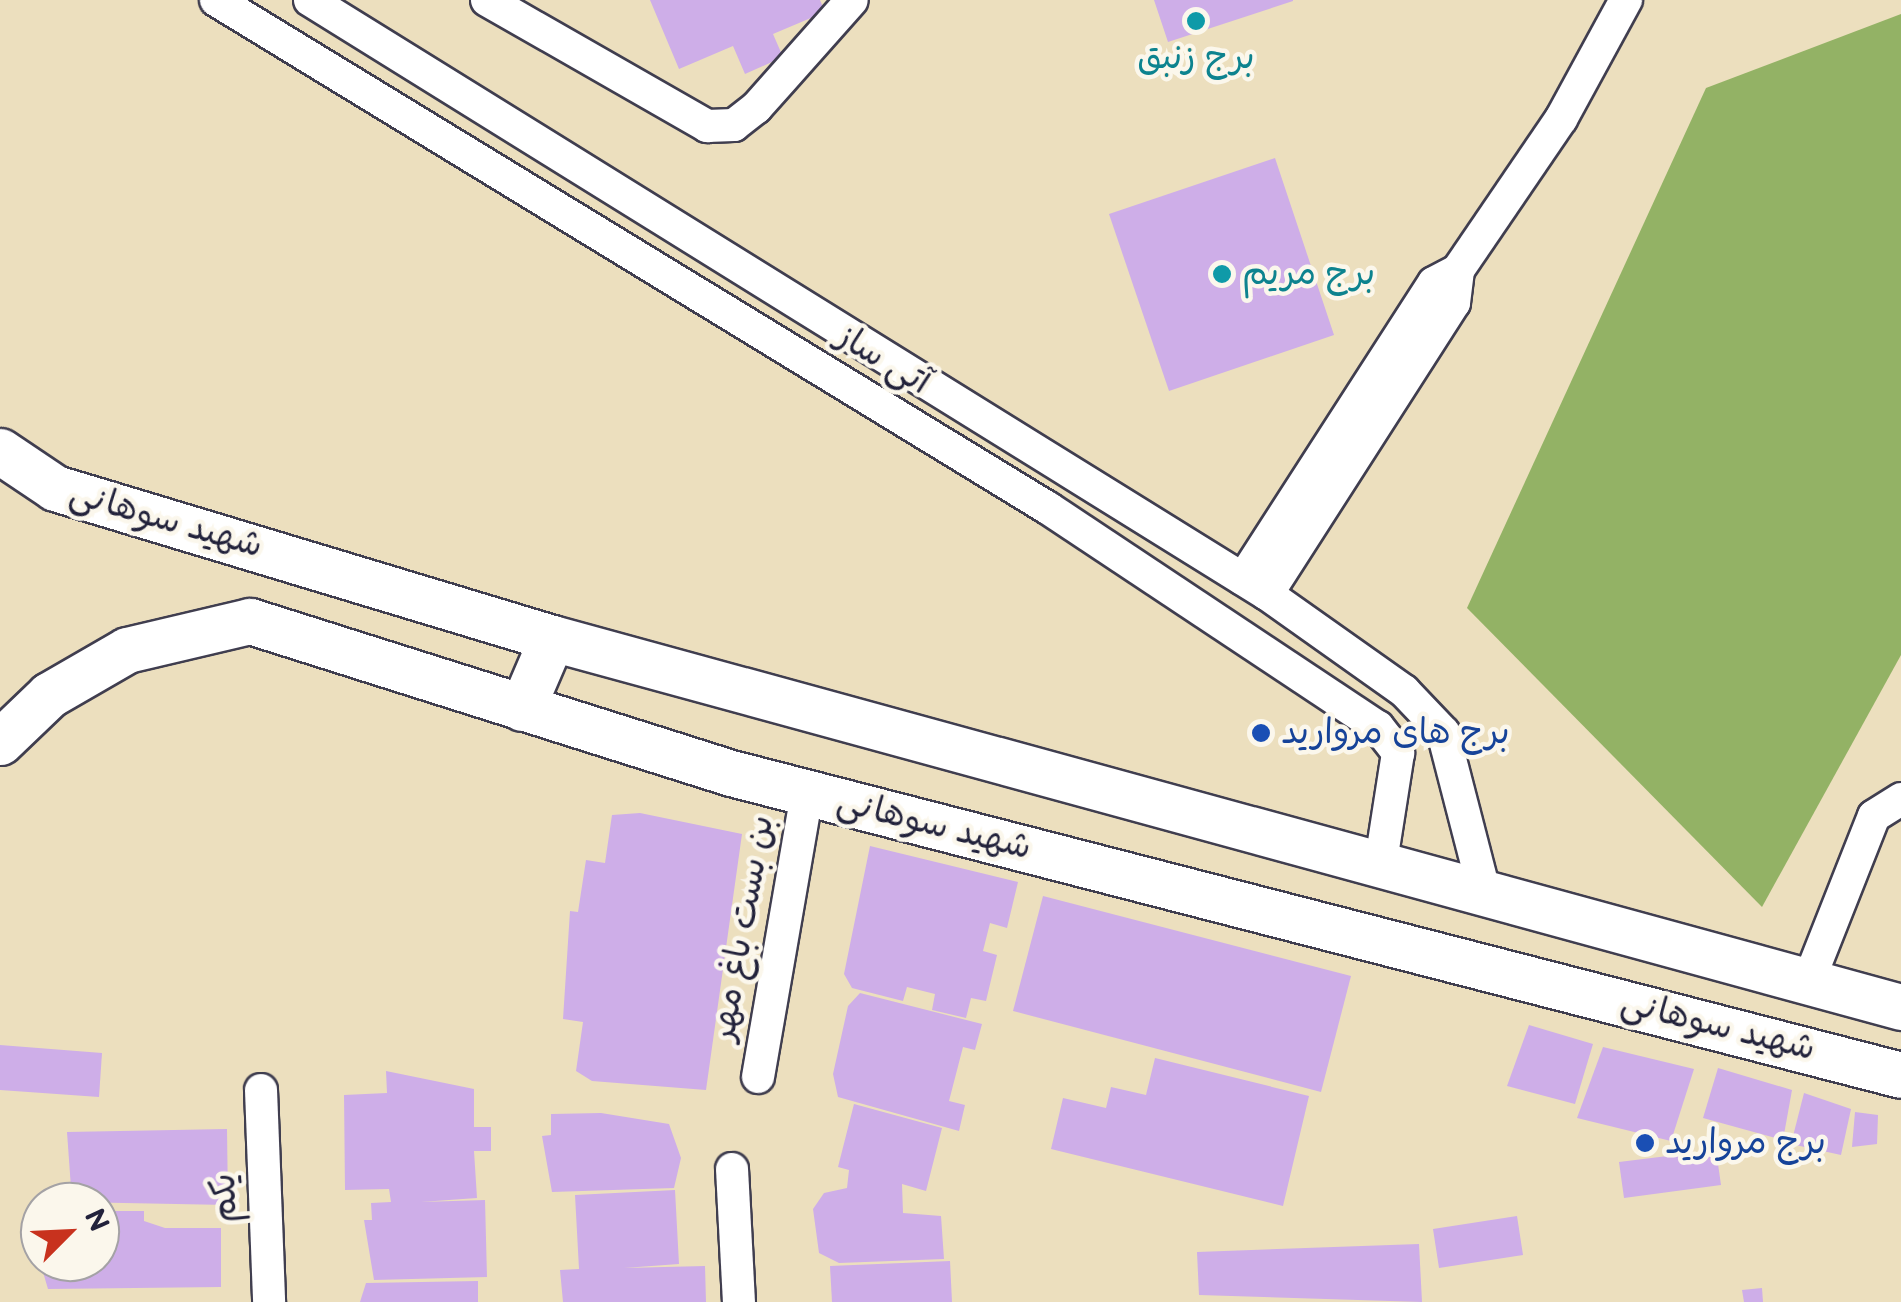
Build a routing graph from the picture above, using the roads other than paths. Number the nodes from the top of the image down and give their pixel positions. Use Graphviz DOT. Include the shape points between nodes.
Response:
graph roads {
  1 [pos="216,0"];
  2 [pos="310,0"];
  3 [pos="487,0"];
  4 [pos="852,0"];
  5 [pos="1626,0"];
  6 [pos="0,451"];
  7 [pos="1072,471"];
  8 [pos="1048,508"];
  9 [pos="1255,587"];
  10 [pos="552,638"];
  11 [pos="522,708"];
  12 [pos="0,742"];
  13 [pos="806,792"];
  14 [pos="1901,799"];
  15 [pos="1381,861"];
  16 [pos="1483,888"];
  17 [pos="1808,980"];
  18 [pos="1901,1007"];
  19 [pos="1901,1075"];
  20 [pos="758,1077"];
  21 [pos="261,1090"];
  22 [pos="732,1169"];
  23 [pos="270,1302"];
  24 [pos="739,1302"];
  1 -- 8 [label="street, آتی ساز"];
  2 -- 7 [label="street, آتی ساز"];
  3 -- 4 [label="street" via="707,126 734,125 756,108"];
  5 -- 9 [label="street" via="1562,119 1458,270 1454,302"];
  6 -- 10 [label="main road, شهید سوهانی" via="55,488"];
  7 -- 8 [label="street"];
  7 -- 9 [label="street, آتی ساز"];
  8 -- 15 [label="street, آتی ساز" via="1392,740 1398,753"];
  9 -- 16 [label="street, آتی ساز" via="1427,708 1443,732"];
  10 -- 11 [label="main road"];
  10 -- 15 [label="main road, شهید سوهانی"];
  11 -- 12 [label="main road, شهید سوهانی" via="250,621 127,650 49,695"];
  11 -- 13 [label="main road, شهید سوهانی"];
  13 -- 19 [label="main road, شهید سوهانی"];
  13 -- 20 [label="street, بن بست باغ مهر"];
  14 -- 17 [label="street" via="1874,816"];
  15 -- 16 [label="main road, شهید سوهانی"];
  16 -- 17 [label="main road, شهید سوهانی"];
  17 -- 18 [label="main road, شهید سوهانی"];
  21 -- 23 [label="street, یکم"];
  22 -- 24 [label="street"];
}
